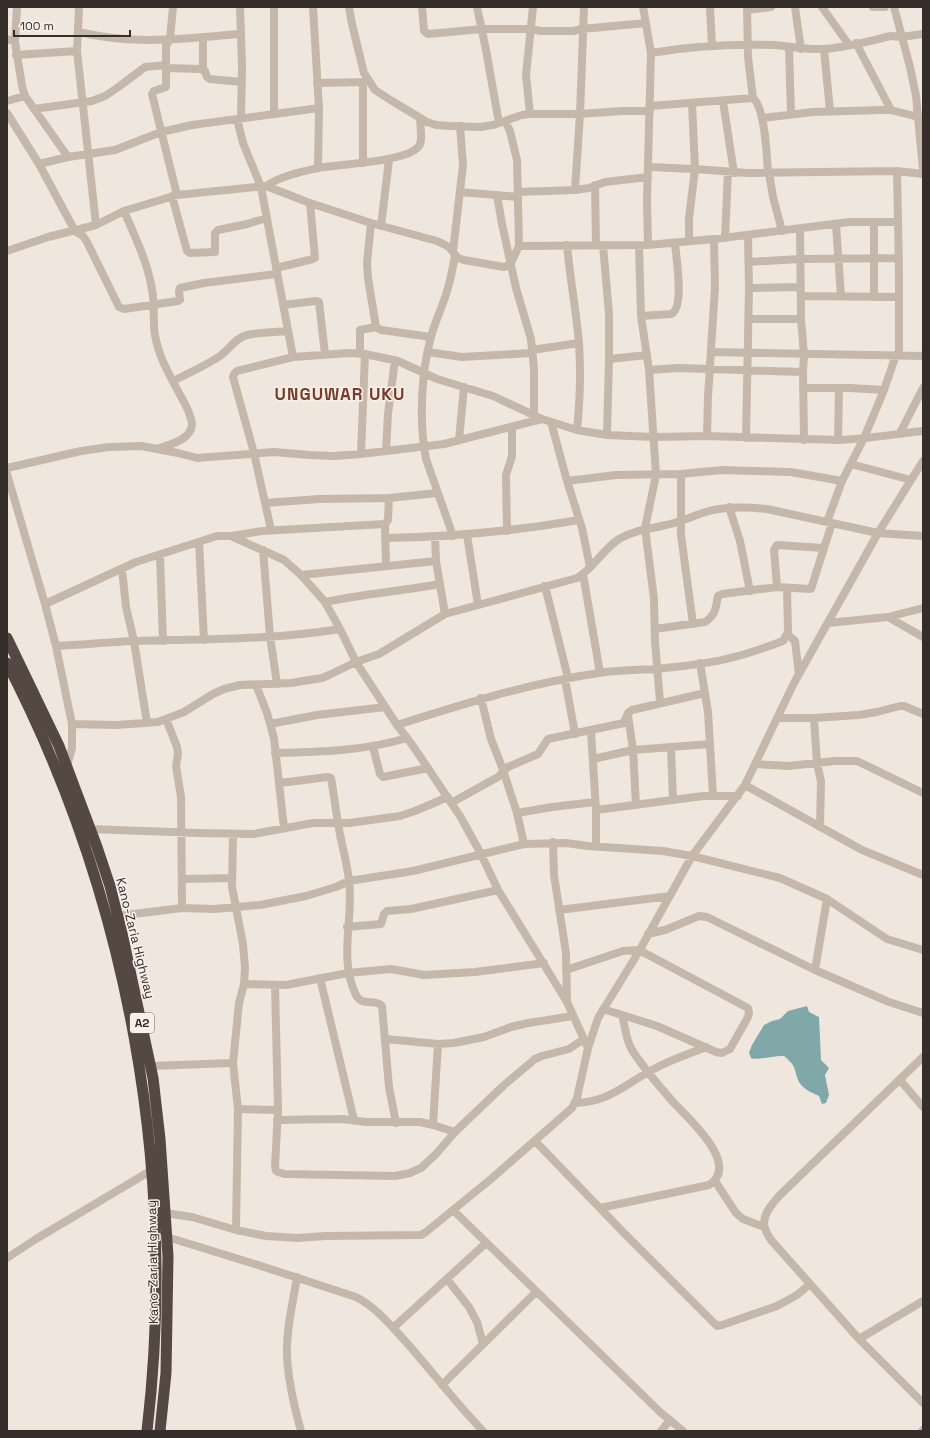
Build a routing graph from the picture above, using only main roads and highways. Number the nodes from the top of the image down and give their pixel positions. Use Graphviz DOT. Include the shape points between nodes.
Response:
graph roads {
  1 [pos="7,638"];
  2 [pos="7,663"];
  3 [pos="147,1431"];
  4 [pos="160,1431"];
  1 -- 4 [label="highway, Kano-Zaria Highway / A2" via="67,766 110,886 150,1066 160,1139 168,1256 166,1373"];
  2 -- 3 [label="highway, Kano-Zaria Highway / A2" via="54,763 70,805 97,886 132,1022 152,1170 155,1235 154,1353"];
}
